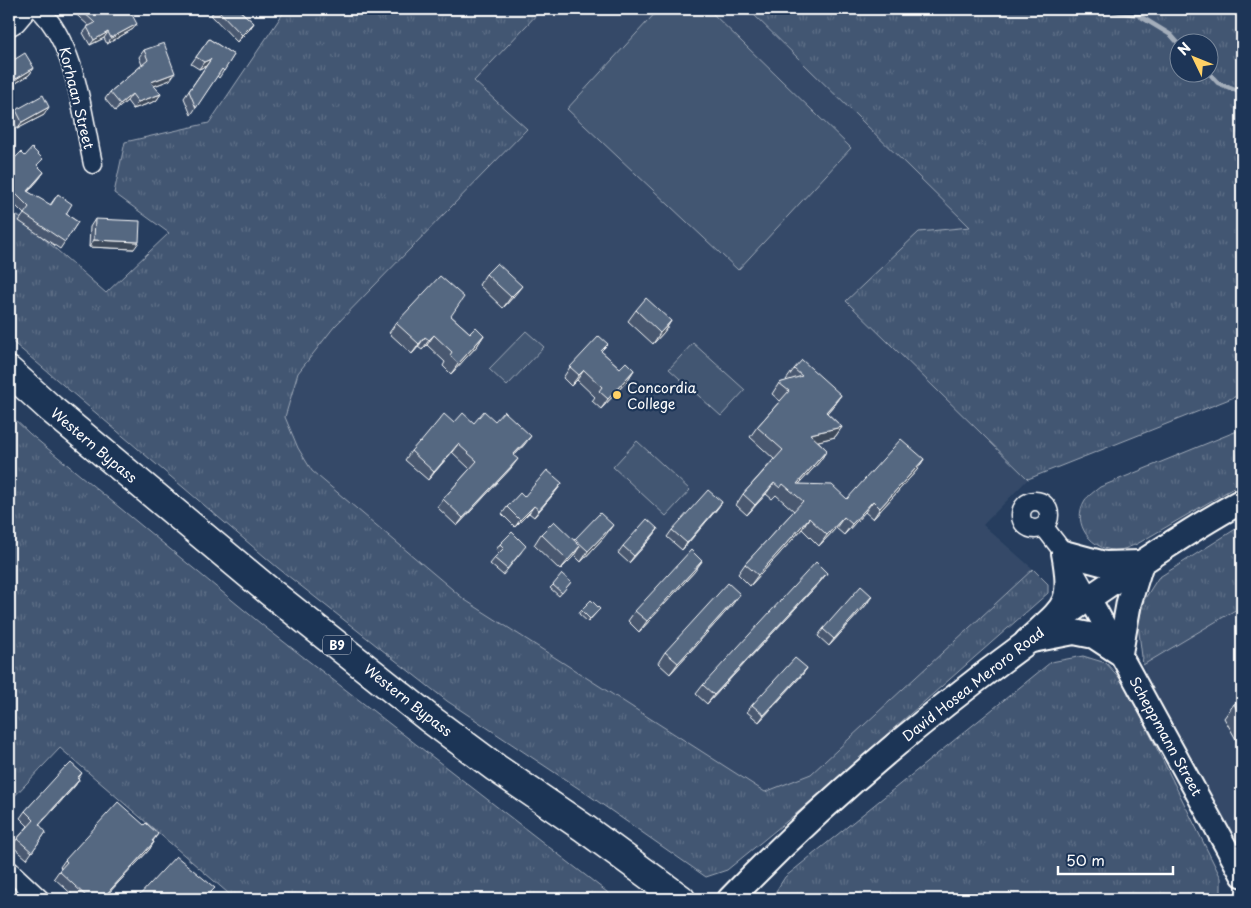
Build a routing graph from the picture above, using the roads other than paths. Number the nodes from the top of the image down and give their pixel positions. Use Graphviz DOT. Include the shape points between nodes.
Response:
graph roads {
  1 [pos="28,9"];
  2 [pos="39,9"];
  3 [pos="9,27"];
  4 [pos="94,164"];
  5 [pos="9,371"];
  6 [pos="1242,501"];
  7 [pos="1044,527"];
  8 [pos="1064,553"];
  9 [pos="1142,563"];
  10 [pos="1089,597"];
  11 [pos="1027,642"];
  12 [pos="1120,653"];
  13 [pos="9,870"];
  14 [pos="1242,876"];
  15 [pos="40,899"];
  16 [pos="681,899"];
  17 [pos="730,899"];
  1 -- 3 [label="street" via="16,24"];
  2 -- 4 [label="street, Korhaan Street" via="58,31 67,52"];
  5 -- 16 [label="highway, Western Bypass / B9" via="58,416 269,591 384,682 496,768"];
  6 -- 9 [label="main road, David Hosea Meroro Road"];
  7 -- 8 [label="street"];
  8 -- 9 [label="main road" via="1105,564"];
  8 -- 10 [label="street"];
  8 -- 11 [label="main road" via="1069,578 1067,600"];
  9 -- 10 [label="main road, David Hosea Meroro Road"];
  9 -- 12 [label="main road" via="1129,602"];
  10 -- 11 [label="main road, David Hosea Meroro Road"];
  10 -- 12 [label="street, Scheppmann Street"];
  11 -- 12 [label="main road" via="1074,632 1094,636"];
  11 -- 17 [label="main road, David Hosea Meroro Road" via="907,734 813,817"];
  12 -- 14 [label="street, Scheppmann Street"];
  13 -- 15 [label="street"];
}
